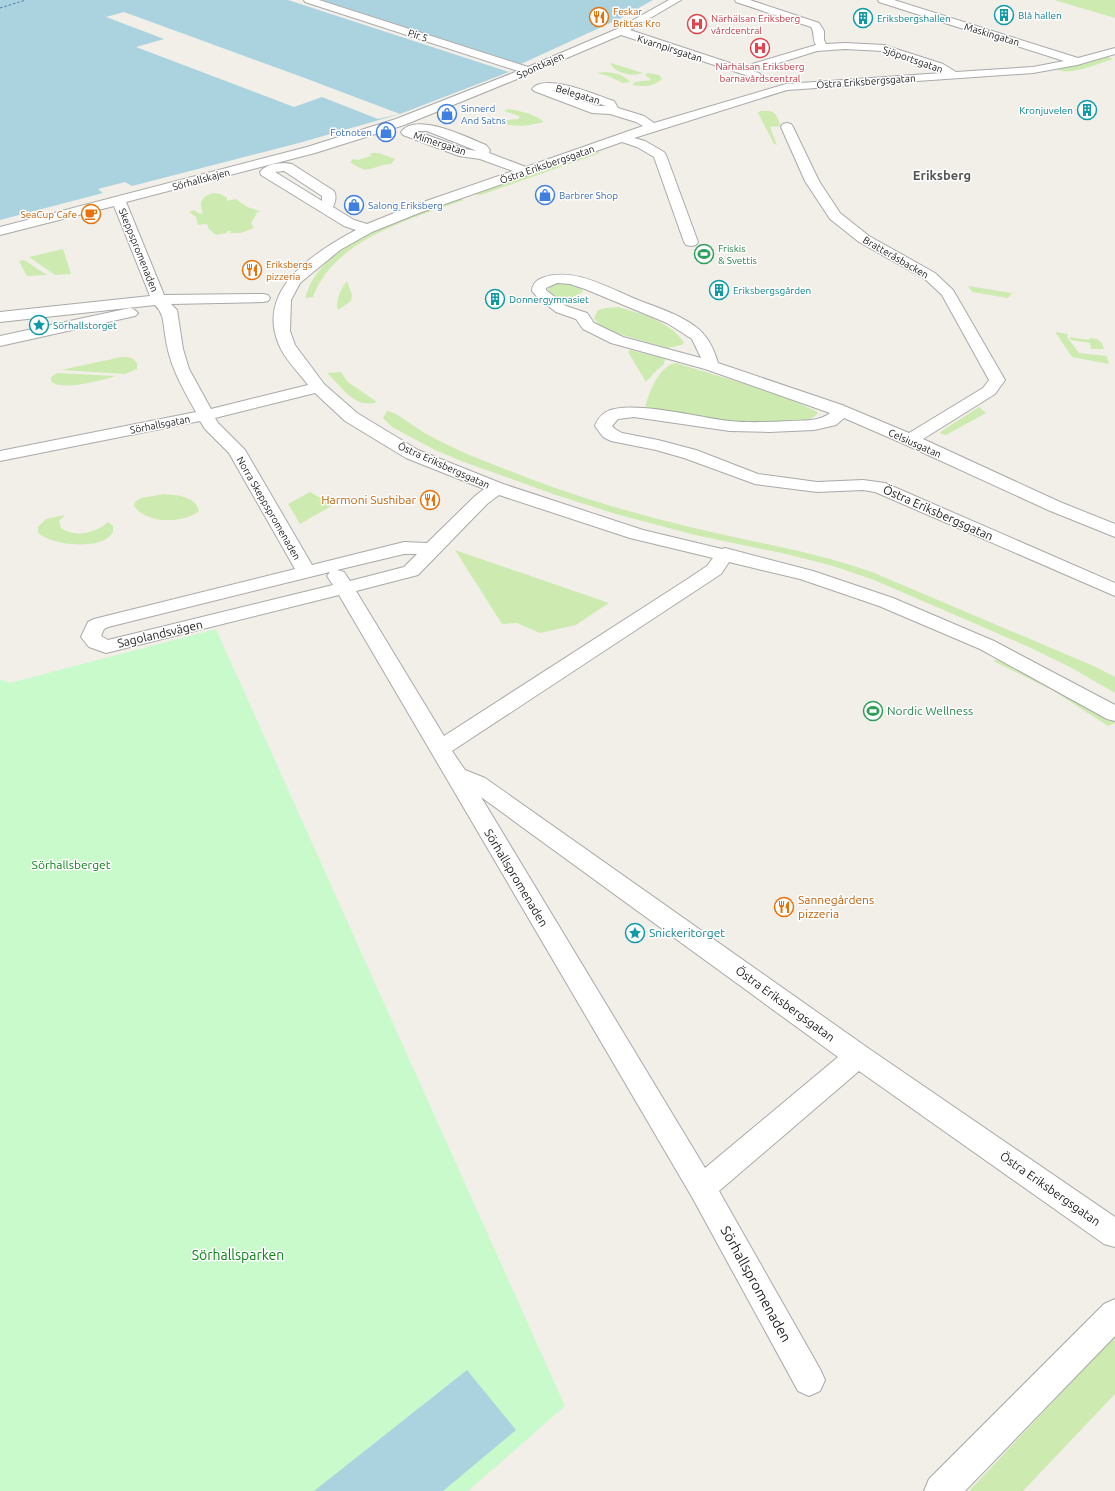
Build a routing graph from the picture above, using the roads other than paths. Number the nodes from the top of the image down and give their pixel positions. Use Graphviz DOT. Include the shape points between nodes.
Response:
graph roads {
  1 [pos="309,0"];
  2 [pos="676,0"];
  3 [pos="740,0"];
  4 [pos="883,0"];
  5 [pos="623,28"];
  6 [pos="823,47"];
  7 [pos="1115,51"];
  8 [pos="1077,62"];
  9 [pos="527,70"];
  10 [pos="741,71"];
  11 [pos="953,75"];
  12 [pos="513,77"];
  13 [pos="786,87"];
  14 [pos="400,122"];
  15 [pos="653,127"];
  16 [pos="787,127"];
  17 [pos="622,138"];
  18 [pos="269,165"];
  19 [pos="525,171"];
  20 [pos="118,200"];
  21 [pos="367,229"];
  22 [pos="0,230"];
  23 [pos="691,242"];
  24 [pos="263,298"];
  25 [pos="159,300"];
  26 [pos="626,301"];
  27 [pos="590,310"];
  28 [pos="0,317"];
  29 [pos="0,341"];
  30 [pos="711,366"];
  31 [pos="318,387"];
  32 [pos="842,412"];
  33 [pos="206,415"];
  34 [pos="910,440"];
  35 [pos="0,456"];
  36 [pos="497,488"];
  37 [pos="1111,524"];
  38 [pos="432,549"];
  39 [pos="725,554"];
  40 [pos="332,566"];
  41 [pos="306,572"];
  42 [pos="344,588"];
  43 [pos="1115,590"];
  44 [pos="1115,714"];
  45 [pos="439,749"];
  46 [pos="454,775"];
  47 [pos="858,1056"];
  48 [pos="702,1188"];
  49 [pos="1115,1234"];
  50 [pos="1115,1314"];
  51 [pos="809,1380"];
  52 [pos="941,1491"];
  1 -- 9 [label="street, Pir 5"];
  2 -- 5 [label="street, Spontkajen"];
  3 -- 6 [label="street" via="815,25 819,31 819,42"];
  4 -- 8 [label="street, Maskingatan"];
  5 -- 9 [label="street, Spontkajen"];
  5 -- 10 [label="street, Kvarnpirsgatan" via="642,39"];
  6 -- 10 [label="street, Sjöportsgatan"];
  6 -- 11 [label="street, Sjöportsgatan" via="884,48 939,66"];
  7 -- 8 [label="street, Östra Eriksbergsgatan"];
  8 -- 11 [label="street, Östra Eriksbergsgatan" via="1033,70"];
  9 -- 12 [label="street, Spontkajen"];
  10 -- 13 [label="street, Kvarnpirsgatan"];
  11 -- 13 [label="street, Östra Eriksbergsgatan"];
  12 -- 14 [label="street, Spontkajen"];
  12 -- 15 [label="street, Belegatan" via="540,87 556,86 610,104 611,110"];
  13 -- 15 [label="street, Östra Eriksbergsgatan"];
  14 -- 18 [label="street, Sörhallskajen"];
  14 -- 19 [label="street, Mimergatan" via="414,128 428,128 482,148 482,155"];
  15 -- 17 [label="street, Östra Eriksbergsgatan"];
  16 -- 34 [label="street, Bratteråsbacken" via="812,181 835,216 864,239 930,276 948,293 997,380 989,391"];
  17 -- 19 [label="street, Östra Eriksbergsgatan"];
  17 -- 23 [label="street" via="660,155"];
  18 -- 20 [label="street, Sörhallskajen"];
  18 -- 21 [label="street" via="287,167 330,194 326,208 349,223"];
  19 -- 21 [label="street, Östra Eriksbergsgatan"];
  20 -- 22 [label="street, Sörhallskajen"];
  20 -- 25 [label="street, Skeppspromenaden"];
  21 -- 31 [label="street, Östra Eriksbergsgatan" via="335,247 309,267 294,281 284,300 282,331 287,346"];
  24 -- 25 [label="street"];
  25 -- 28 [label="street"];
  25 -- 29 [label="street" via="137,312"];
  25 -- 33 [label="street, Norra Skeppspromenaden" via="169,310 181,369"];
  26 -- 27 [label="street, Celsiusgatan"];
  26 -- 27 [label="street, Celsiusgatan" via="571,280 554,279 540,285 539,291 561,309"];
  26 -- 30 [label="street, Celsiusgatan" via="650,310 697,336 707,350"];
  27 -- 30 [label="street, Celsiusgatan" via="588,326 617,340"];
  30 -- 32 [label="street, Celsiusgatan"];
  31 -- 33 [label="street, Sörhallsgatan"];
  31 -- 36 [label="street, Östra Eriksbergsgatan" via="351,417 412,454"];
  32 -- 34 [label="street, Celsiusgatan"];
  32 -- 43 [label="street, Östra Eriksbergsgatan" via="830,421 814,425 769,427 730,426 634,412 613,415 603,426 617,437 690,454 755,479 816,487 880,486"];
  33 -- 35 [label="street, Sörhallsgatan"];
  33 -- 41 [label="street, Norra Skeppspromenaden" via="214,430 236,450"];
  34 -- 37 [label="street, Celsiusgatan" via="1054,506"];
  36 -- 38 [label="street, Sagolandsvägen" via="481,500"];
  36 -- 39 [label="street, Östra Eriksbergsgatan" via="637,534"];
  38 -- 40 [label="street, Sagolandsvägen" via="404,548"];
  38 -- 42 [label="street, Sagolandsvägen" via="410,571"];
  39 -- 44 [label="street, Östra Eriksbergsgatan" via="806,575 886,602 987,645"];
  39 -- 45 [label="street" via="714,570"];
  40 -- 41 [label="street, Sagolandsvägen"];
  40 -- 42 [label="street, Sörhallspromenaden"];
  41 -- 42 [label="street, Sagolandsvägen" via="101,622 95,626 91,636 96,643 106,647"];
  42 -- 45 [label="street, Sörhallspromenaden"];
  45 -- 46 [label="street, Sörhallspromenaden"];
  46 -- 47 [label="street, Östra Eriksbergsgatan" via="477,783"];
  46 -- 48 [label="street, Sörhallspromenaden"];
  47 -- 48 [label="street"];
  47 -- 49 [label="street, Östra Eriksbergsgatan"];
  48 -- 51 [label="street, Sörhallspromenaden"];
  50 -- 52 [label="street"];
}
